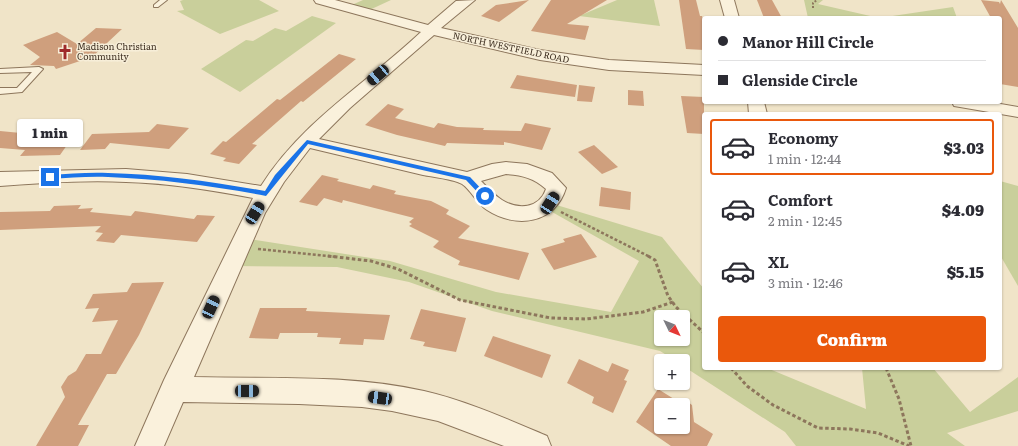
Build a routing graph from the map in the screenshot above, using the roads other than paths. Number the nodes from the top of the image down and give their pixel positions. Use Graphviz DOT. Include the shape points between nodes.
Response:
graph roads {
  1 [pos="164,0"];
  2 [pos="322,0"];
  3 [pos="468,0"];
  4 [pos="727,0"];
  5 [pos="156,6"];
  6 [pos="731,16"];
  7 [pos="431,31"];
  8 [pos="702,70"];
  9 [pos="0,71"];
  10 [pos="0,91"];
  11 [pos="972,104"];
  12 [pos="1018,112"];
  13 [pos="307,142"];
  14 [pos="0,179"];
  15 [pos="468,179"];
  16 [pos="266,194"];
  17 [pos="174,389"];
  18 [pos="149,446"];
  19 [pos="537,446"];
  1 -- 5 [label="lane"];
  2 -- 7 [label="street, NORTH WESTFIELD ROAD"];
  3 -- 7 [label="street" via="455,8"];
  4 -- 6 [label="street"];
  7 -- 8 [label="street, NORTH WESTFIELD ROAD" via="578,62"];
  7 -- 13 [label="street" via="347,102"];
  9 -- 10 [label="lane" via="39,69 19,90"];
  11 -- 12 [label="street"];
  13 -- 15 [label="street"];
  13 -- 16 [label="street" via="277,176"];
  14 -- 16 [label="street" via="114,175 228,187"];
  15 -- 15 [label="street" via="506,168 532,170 543,175 556,188 555,195 548,205 537,212 521,214 504,211 494,205"];
  16 -- 17 [label="street"];
  17 -- 18 [label="street"];
  17 -- 19 [label="street" via="324,392 422,404 486,424"];
}
